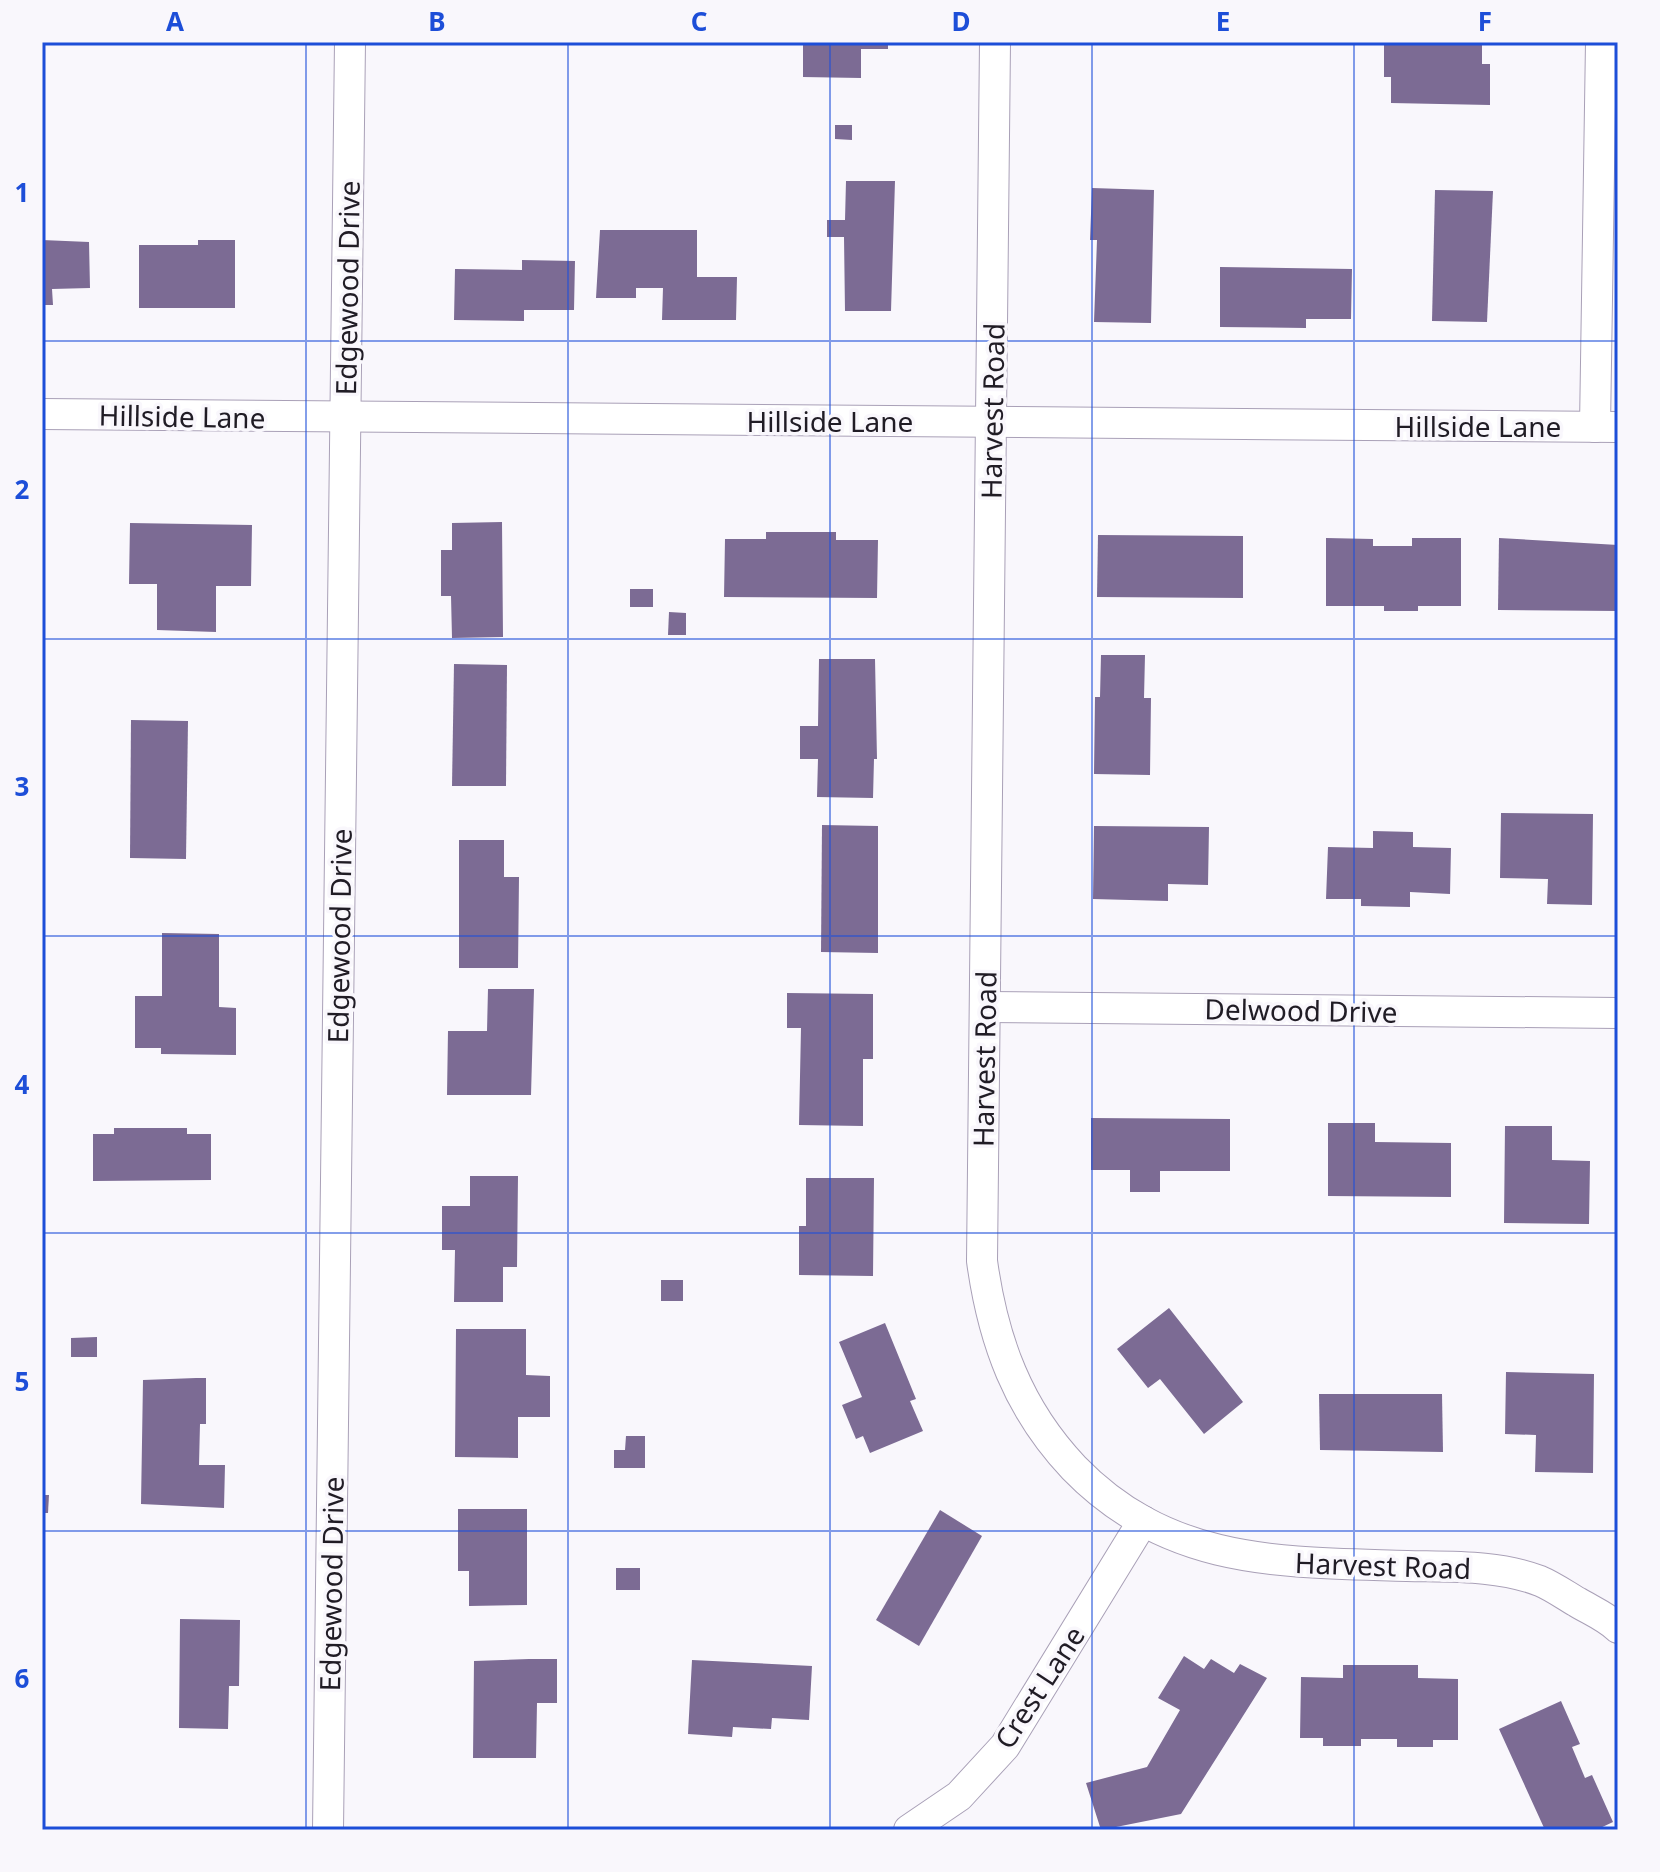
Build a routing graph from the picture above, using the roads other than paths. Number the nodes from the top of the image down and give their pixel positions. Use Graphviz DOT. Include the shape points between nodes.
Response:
graph roads {
  1 [pos="350,42"];
  2 [pos="995,42"];
  3 [pos="1601,42"];
  4 [pos="42,414"];
  5 [pos="345,417"];
  6 [pos="992,422"];
  7 [pos="1607,427"];
  8 [pos="985,1007"];
  9 [pos="1618,1013"];
  10 [pos="1143,1521"];
  11 [pos="1618,1628"];
  12 [pos="328,1830"];
  13 [pos="909,1830"];
  1 -- 5 [label="street, Edgewood Drive"];
  2 -- 6 [label="street, Harvest Road"];
  3 -- 7 [label="street"];
  4 -- 5 [label="street, Hillside Lane"];
  5 -- 6 [label="street, Hillside Lane"];
  5 -- 12 [label="street, Edgewood Drive"];
  6 -- 7 [label="street, Hillside Lane"];
  6 -- 8 [label="street, Harvest Road"];
  8 -- 9 [label="street, Delwood Drive"];
  8 -- 10 [label="street, Harvest Road" via="982,1261 1003,1358 1053,1446 1091,1485"];
  10 -- 11 [label="street, Harvest Road" via="1197,1546 1250,1559 1481,1568 1540,1581"];
  10 -- 13 [label="street, Crest Lane" via="1005,1746 959,1796"];
}
